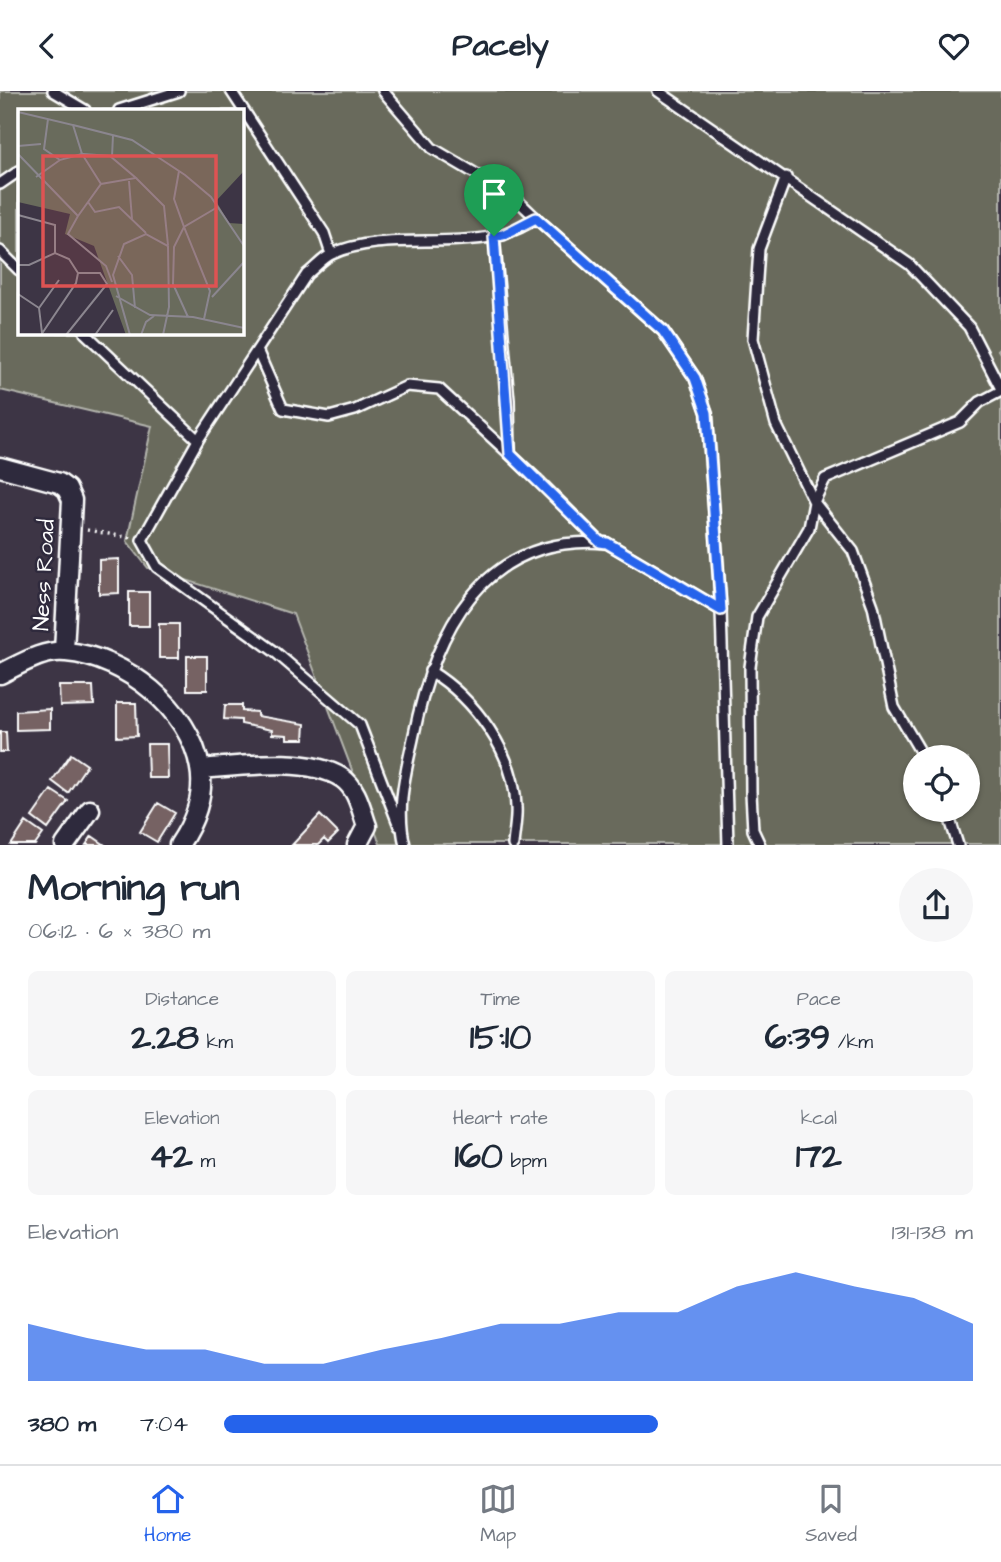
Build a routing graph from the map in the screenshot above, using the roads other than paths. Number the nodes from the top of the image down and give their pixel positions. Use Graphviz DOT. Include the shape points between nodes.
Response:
graph roads {
  1 [pos="53,91"];
  2 [pos="179,91"];
  3 [pos="231,91"];
  4 [pos="383,91"];
  5 [pos="396,91"];
  6 [pos="658,91"];
  7 [pos="395,103"];
  8 [pos="83,109"];
  9 [pos="122,109"];
  10 [pos="243,109"];
  11 [pos="243,109"];
  12 [pos="18,172"];
  13 [pos="786,177"];
  14 [pos="0,184"];
  15 [pos="536,218"];
  16 [pos="494,236"];
  17 [pos="0,251"];
  18 [pos="331,254"];
  19 [pos="18,269"];
  20 [pos="86,334"];
  21 [pos="257,350"];
  22 [pos="1001,390"];
  23 [pos="198,440"];
  24 [pos="510,454"];
  25 [pos="0,467"];
  26 [pos="814,502"];
  27 [pos="600,542"];
  28 [pos="721,610"];
  29 [pos="64,651"];
  30 [pos="430,671"];
  31 [pos="0,674"];
  32 [pos="916,745"];
  33 [pos="200,768"];
  34 [pos="90,810"];
  35 [pos="951,822"];
  36 [pos="401,830"];
  37 [pos="65,845"];
  38 [pos="179,845"];
  39 [pos="357,845"];
  40 [pos="405,845"];
  41 [pos="513,845"];
  42 [pos="728,845"];
  43 [pos="760,845"];
  44 [pos="958,845"];
  1 -- 8 [label="lane"];
  2 -- 9 [label="lane"];
  3 -- 10 [label="lane"];
  4 -- 7 [label="lane"];
  5 -- 7 [label="lane"];
  6 -- 13 [label="lane"];
  7 -- 15 [label="lane" via="432,148 512,195"];
  11 -- 18 [label="lane" via="324,233"];
  12 -- 14 [label="lane"];
  13 -- 22 [label="lane" via="909,264 970,327"];
  13 -- 26 [label="lane" via="759,249 753,339 776,424"];
  15 -- 16 [label="lane"];
  15 -- 28 [label="lane" via="663,331 695,378 707,413"];
  16 -- 18 [label="lane" via="370,244"];
  16 -- 24 [label="lane"];
  17 -- 19 [label="lane"];
  18 -- 21 [label="lane" via="307,274"];
  20 -- 23 [label="lane"];
  21 -- 23 [label="lane"];
  21 -- 24 [label="lane" via="283,409 329,417 407,386 439,389"];
  22 -- 26 [label="lane" via="960,422 825,478"];
  23 -- 36 [label="lane" via="142,540 157,567 274,651 360,725"];
  24 -- 27 [label="lane"];
  25 -- 29 [label="street, Ness Road" via="59,484 72,500"];
  26 -- 32 [label="lane" via="853,551 873,606 894,707"];
  26 -- 43 [label="lane" via="809,528 757,617 750,667 751,793 753,830"];
  27 -- 28 [label="lane"];
  27 -- 30 [label="lane" via="531,550 497,571 467,602"];
  28 -- 42 [label="lane"];
  29 -- 31 [label="street" via="39,656"];
  29 -- 33 [label="street" via="118,668 147,686 182,723"];
  30 -- 36 [label="lane" via="404,781"];
  30 -- 41 [label="lane" via="478,711 498,748 512,779 516,807"];
  33 -- 38 [label="street" via="197,812"];
  33 -- 39 [label="street" via="307,767 342,778 358,797 367,827"];
  34 -- 37 [label="street"];
  35 -- 44 [label="lane"];
  36 -- 40 [label="lane"];
}
